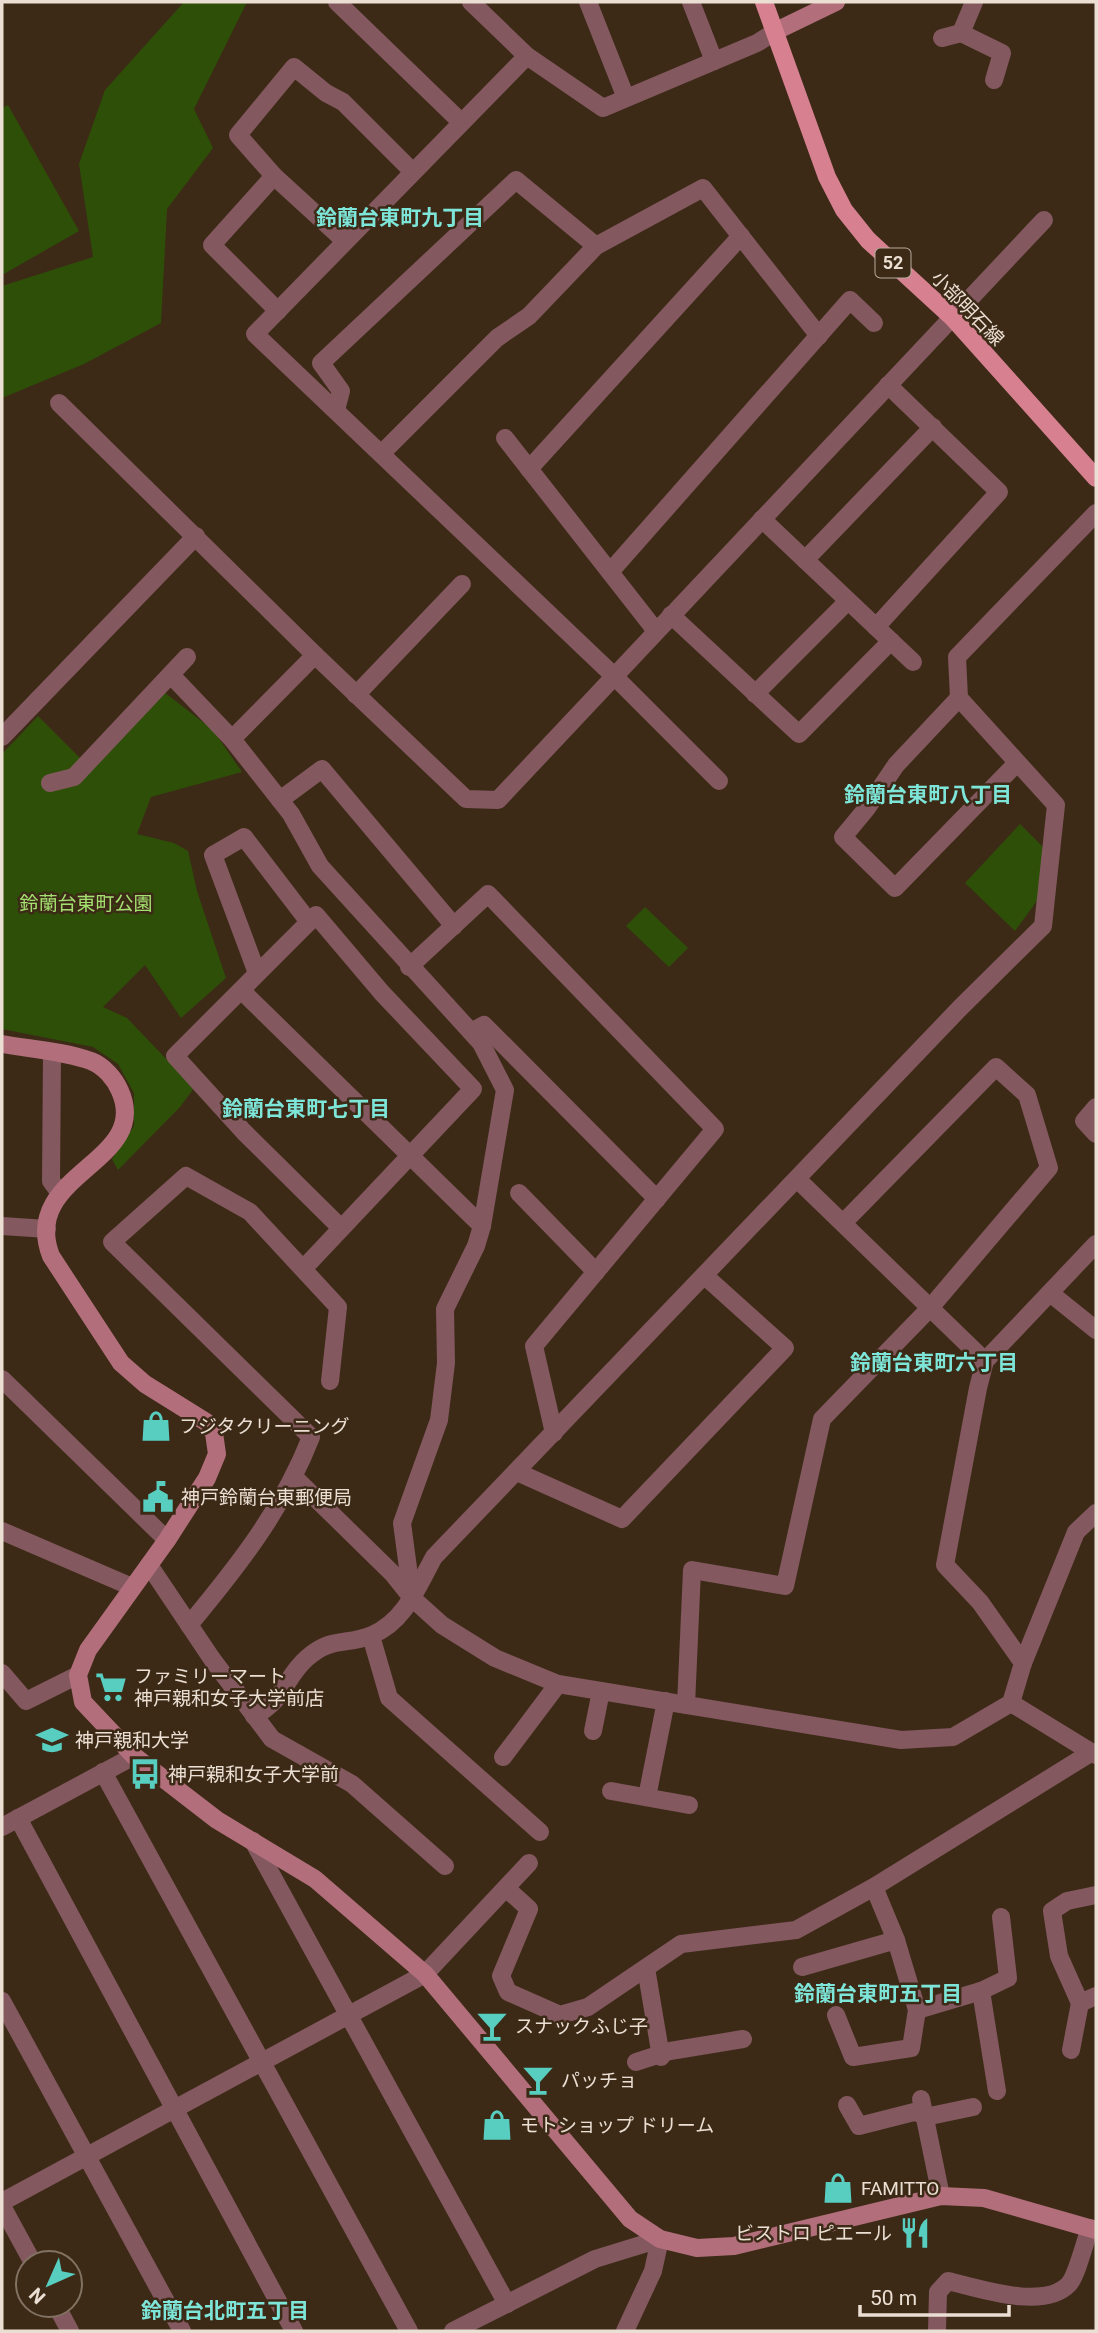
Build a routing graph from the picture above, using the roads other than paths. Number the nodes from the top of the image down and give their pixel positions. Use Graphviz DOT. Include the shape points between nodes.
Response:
graph roads {
  1 [pos="337,2"];
  2 [pos="471,2"];
  3 [pos="588,2"];
  4 [pos="691,2"];
  5 [pos="764,2"];
  6 [pos="836,2"];
  7 [pos="974,2"];
  8 [pos="776,31"];
  9 [pos="961,33"];
  10 [pos="942,37"];
  11 [pos="527,56"];
  12 [pos="714,61"];
  13 [pos="994,80"];
  14 [pos="626,98"];
  15 [pos="460,122"];
  16 [pos="413,172"];
  17 [pos="274,176"];
  18 [pos="1044,220"];
  19 [pos="741,236"];
  20 [pos="345,241"];
  21 [pos="596,246"];
  22 [pos="278,311"];
  23 [pos="952,317"];
  24 [pos="874,323"];
  25 [pos="819,336"];
  26 [pos="888,385"];
  27 [pos="59,403"];
  28 [pos="335,410"];
  29 [pos="933,427"];
  30 [pos="505,438"];
  31 [pos="381,454"];
  32 [pos="529,469"];
  33 [pos="1096,478"];
  34 [pos="1096,513"];
  35 [pos="762,519"];
  36 [pos="196,536"];
  37 [pos="805,560"];
  38 [pos="610,572"];
  39 [pos="462,584"];
  40 [pos="848,601"];
  41 [pos="671,615"];
  42 [pos="876,626"];
  43 [pos="656,631"];
  44 [pos="891,641"];
  45 [pos="315,656"];
  46 [pos="187,657"];
  47 [pos="913,662"];
  48 [pos="170,675"];
  49 [pos="614,676"];
  50 [pos="755,694"];
  51 [pos="356,695"];
  52 [pos="959,698"];
  53 [pos="2,737"];
  54 [pos="232,738"];
  55 [pos="1017,763"];
  56 [pos="719,782"];
  57 [pos="50,783"];
  58 [pos="280,800"];
  59 [pos="309,922"];
  60 [pos="454,926"];
  61 [pos="409,967"];
  62 [pos="257,973"];
  63 [pos="242,991"];
  64 [pos="471,1032"];
  65 [pos="2,1044"];
  66 [pos="52,1053"];
  67 [pos="1096,1107"];
  68 [pos="1096,1134"];
  69 [pos="410,1157"];
  70 [pos="798,1180"];
  71 [pos="59,1192"];
  72 [pos="519,1193"];
  73 [pos="657,1199"];
  74 [pos="843,1223"];
  75 [pos="2,1226"];
  76 [pos="482,1226"];
  77 [pos="341,1228"];
  78 [pos="47,1229"];
  79 [pos="1096,1244"];
  80 [pos="304,1268"];
  81 [pos="596,1272"];
  82 [pos="705,1276"];
  83 [pos="1050,1293"];
  84 [pos="930,1308"];
  85 [pos="1096,1330"];
  86 [pos="985,1361"];
  87 [pos="2,1379"];
  88 [pos="330,1381"];
  89 [pos="554,1433"];
  90 [pos="517,1472"];
  91 [pos="295,1478"];
  92 [pos="1096,1513"];
  93 [pos="2,1531"];
  94 [pos="167,1540"];
  95 [pos="149,1566"];
  96 [pos="132,1587"];
  97 [pos="412,1598"];
  98 [pos="189,1625"];
  99 [pos="371,1636"];
  100 [pos="1023,1663"];
  101 [pos="2,1673"];
  102 [pos="78,1675"];
  103 [pos="558,1684"];
  104 [pos="601,1691"];
  105 [pos="666,1701"];
  106 [pos="1011,1703"];
  107 [pos="686,1705"];
  108 [pos="254,1716"];
  109 [pos="593,1731"];
  110 [pos="1094,1753"];
  111 [pos="134,1756"];
  112 [pos="503,1757"];
  113 [pos="103,1772"];
  114 [pos="611,1791"];
  115 [pos="647,1797"];
  116 [pos="689,1805"];
  117 [pos="18,1818"];
  118 [pos="2,1828"];
  119 [pos="540,1832"];
  120 [pos="253,1841"];
  121 [pos="529,1863"];
  122 [pos="445,1866"];
  123 [pos="874,1887"];
  124 [pos="507,1889"];
  125 [pos="1096,1895"];
  126 [pos="1001,1917"];
  127 [pos="896,1940"];
  128 [pos="646,1968"];
  129 [pos="802,1968"];
  130 [pos="425,1974"];
  131 [pos="981,1992"];
  132 [pos="1088,1999"];
  133 [pos="2,2001"];
  134 [pos="917,2010"];
  135 [pos="347,2015"];
  136 [pos="836,2015"];
  137 [pos="743,2039"];
  138 [pos="1071,2050"];
  139 [pos="661,2057"];
  140 [pos="262,2061"];
  141 [pos="636,2062"];
  142 [pos="997,2091"];
  143 [pos="847,2105"];
  144 [pos="972,2106"];
  145 [pos="922,2107"];
  146 [pos="173,2110"];
  147 [pos="87,2157"];
  148 [pos="941,2196"];
  149 [pos="2,2204"];
  150 [pos="1093,2229"];
  151 [pos="660,2239"];
  152 [pos="26,2249"];
  153 [pos="507,2304"];
  154 [pos="182,2331"];
  155 [pos="294,2331"];
  156 [pos="410,2331"];
  157 [pos="453,2331"];
  158 [pos="625,2331"];
  159 [pos="937,2331"];
  1 -- 15 [label="street"];
  2 -- 11 [label="street"];
  3 -- 14 [label="street"];
  4 -- 12 [label="street"];
  5 -- 8 [label="main road, 小部明石線 / 52"];
  6 -- 8 [label="street"];
  7 -- 9 [label="street"];
  8 -- 12 [label="street"];
  8 -- 23 [label="main road, 小部明石線 / 52" via="827,177 844,210 868,240"];
  9 -- 10 [label="street"];
  9 -- 13 [label="street" via="1002,53"];
  11 -- 14 [label="street" via="603,108"];
  11 -- 15 [label="street"];
  12 -- 14 [label="street"];
  15 -- 16 [label="street"];
  16 -- 17 [label="street" via="343,102 294,67 238,135"];
  16 -- 20 [label="street"];
  17 -- 20 [label="street"];
  17 -- 22 [label="street" via="212,245"];
  18 -- 23 [label="street"];
  19 -- 21 [label="street" via="703,188"];
  19 -- 25 [label="street"];
  19 -- 32 [label="street"];
  20 -- 22 [label="street"];
  21 -- 28 [label="street" via="516,180 321,363 341,391"];
  21 -- 31 [label="street" via="529,316 497,338"];
  22 -- 28 [label="street" via="255,334"];
  23 -- 26 [label="street"];
  23 -- 33 [label="main road, 小部明石線 / 52"];
  24 -- 25 [label="street" via="850,300"];
  25 -- 38 [label="street"];
  26 -- 29 [label="street"];
  26 -- 35 [label="street"];
  27 -- 36 [label="street"];
  28 -- 31 [label="street"];
  29 -- 37 [label="street"];
  29 -- 42 [label="street" via="999,492"];
  30 -- 32 [label="street"];
  31 -- 49 [label="street"];
  32 -- 38 [label="street"];
  34 -- 52 [label="street" via="957,657"];
  35 -- 37 [label="street"];
  35 -- 41 [label="street"];
  36 -- 45 [label="street"];
  36 -- 53 [label="street"];
  37 -- 40 [label="street"];
  38 -- 43 [label="street"];
  39 -- 51 [label="street"];
  40 -- 42 [label="street"];
  40 -- 50 [label="street"];
  41 -- 43 [label="street"];
  41 -- 50 [label="street"];
  42 -- 44 [label="street"];
  43 -- 49 [label="street"];
  44 -- 47 [label="street"];
  44 -- 50 [label="street" via="799,734"];
  45 -- 51 [label="street"];
  45 -- 54 [label="street"];
  46 -- 48 [label="street"];
  48 -- 54 [label="street"];
  48 -- 57 [label="street" via="74,777"];
  49 -- 51 [label="street" via="498,800 466,799"];
  49 -- 56 [label="street"];
  52 -- 55 [label="street"];
  52 -- 55 [label="street" via="896,765 843,836 895,888"];
  54 -- 58 [label="street"];
  55 -- 70 [label="street" via="1056,805 1043,926"];
  58 -- 60 [label="street" via="322,769"];
  58 -- 61 [label="street" via="320,866"];
  59 -- 62 [label="street"];
  59 -- 62 [label="street" via="244,837 213,855"];
  59 -- 69 [label="street" via="316,915 473,1089"];
  60 -- 61 [label="street"];
  60 -- 73 [label="street" via="488,894 715,1129"];
  61 -- 64 [label="street"];
  62 -- 63 [label="street"];
  63 -- 69 [label="street"];
  63 -- 77 [label="street" via="175,1056"];
  64 -- 73 [label="street" via="484,1025"];
  64 -- 76 [label="street" via="505,1090"];
  65 -- 66 [label="street"];
  66 -- 71 [label="street" via="51,1181"];
  66 -- 71 [label="street" via="93,1062 116,1080 126,1110 116,1142"];
  67 -- 68 [label="street" via="1084,1121"];
  69 -- 76 [label="street"];
  69 -- 77 [label="street"];
  70 -- 74 [label="street"];
  70 -- 82 [label="street"];
  71 -- 78 [label="street"];
  72 -- 81 [label="street"];
  73 -- 81 [label="street"];
  74 -- 84 [label="street"];
  74 -- 84 [label="street" via="996,1067 1027,1095 1049,1168"];
  75 -- 78 [label="street"];
  76 -- 97 [label="street" via="477,1246 444,1309 446,1363 439,1420 402,1523"];
  77 -- 80 [label="street"];
  78 -- 94 [label="street" via="51,1256 121,1363 145,1384 195,1413 214,1433 214,1465"];
  79 -- 83 [label="street"];
  80 -- 88 [label="street" via="338,1307"];
  80 -- 91 [label="street" via="250,1212 186,1176 112,1242 311,1437"];
  81 -- 89 [label="street" via="534,1346"];
  82 -- 89 [label="street"];
  82 -- 90 [label="street" via="785,1348 622,1520"];
  83 -- 85 [label="street"];
  83 -- 86 [label="street"];
  84 -- 86 [label="street"];
  84 -- 107 [label="street" via="822,1419 785,1586 692,1570"];
  86 -- 100 [label="street" via="945,1565 980,1602"];
  87 -- 94 [label="street"];
  89 -- 90 [label="street"];
  90 -- 97 [label="street" via="434,1557"];
  91 -- 97 [label="street"];
  91 -- 98 [label="street" via="249,1552"];
  92 -- 100 [label="street" via="1076,1532"];
  93 -- 96 [label="street"];
  94 -- 95 [label="street"];
  95 -- 96 [label="street"];
  95 -- 98 [label="street"];
  96 -- 102 [label="street" via="88,1650"];
  97 -- 99 [label="street" via="397,1619"];
  97 -- 103 [label="street" via="442,1625 495,1658"];
  98 -- 108 [label="street"];
  99 -- 108 [label="street" via="324,1644 304,1660 272,1706"];
  99 -- 119 [label="street" via="389,1698"];
  100 -- 106 [label="street"];
  101 -- 102 [label="street" via="26,1701"];
  102 -- 111 [label="street" via="78,1688 90,1713"];
  103 -- 104 [label="street"];
  103 -- 112 [label="street"];
  104 -- 105 [label="street"];
  104 -- 109 [label="street"];
  105 -- 107 [label="street"];
  105 -- 115 [label="street"];
  106 -- 107 [label="street" via="953,1737 901,1740"];
  106 -- 110 [label="street"];
  108 -- 122 [label="street" via="272,1739 352,1784"];
  110 -- 123 [label="street"];
  111 -- 113 [label="street"];
  111 -- 120 [label="street" via="216,1819"];
  113 -- 117 [label="street"];
  113 -- 140 [label="street"];
  114 -- 115 [label="street"];
  115 -- 116 [label="street"];
  117 -- 118 [label="street"];
  117 -- 146 [label="street"];
  120 -- 130 [label="street" via="315,1879"];
  120 -- 135 [label="street"];
  121 -- 124 [label="street"];
  123 -- 127 [label="street"];
  123 -- 128 [label="street" via="796,1930 681,1944"];
  124 -- 128 [label="street" via="529,1909 501,1976 508,1992 560,2015 588,2007"];
  124 -- 130 [label="street"];
  125 -- 132 [label="street" via="1068,1901 1052,1911 1059,1956"];
  126 -- 131 [label="street" via="1008,1978"];
  127 -- 129 [label="street"];
  127 -- 134 [label="street"];
  128 -- 139 [label="street"];
  130 -- 135 [label="street"];
  130 -- 151 [label="street" via="630,2219"];
  131 -- 134 [label="street"];
  131 -- 142 [label="street"];
  132 -- 138 [label="street"];
  133 -- 147 [label="street"];
  134 -- 136 [label="street" via="911,2048 853,2057"];
  135 -- 140 [label="street"];
  135 -- 153 [label="street"];
  137 -- 139 [label="street" via="670,2051"];
  139 -- 141 [label="street"];
  140 -- 146 [label="street"];
  140 -- 156 [label="street"];
  143 -- 145 [label="street" via="859,2126"];
  144 -- 145 [label="street"];
  145 -- 148 [label="street"];
  146 -- 147 [label="street"];
  146 -- 155 [label="street"];
  147 -- 149 [label="street"];
  147 -- 154 [label="street"];
  148 -- 150 [label="street" via="984,2198"];
  148 -- 151 [label="street" via="734,2246 697,2248"];
  149 -- 152 [label="street"];
  150 -- 159 [label="street" via="1069,2284 1049,2295 1017,2297 948,2281 939,2292"];
  151 -- 153 [label="street" via="595,2259"];
  151 -- 158 [label="street" via="653,2271"];
  153 -- 157 [label="street"];
}
